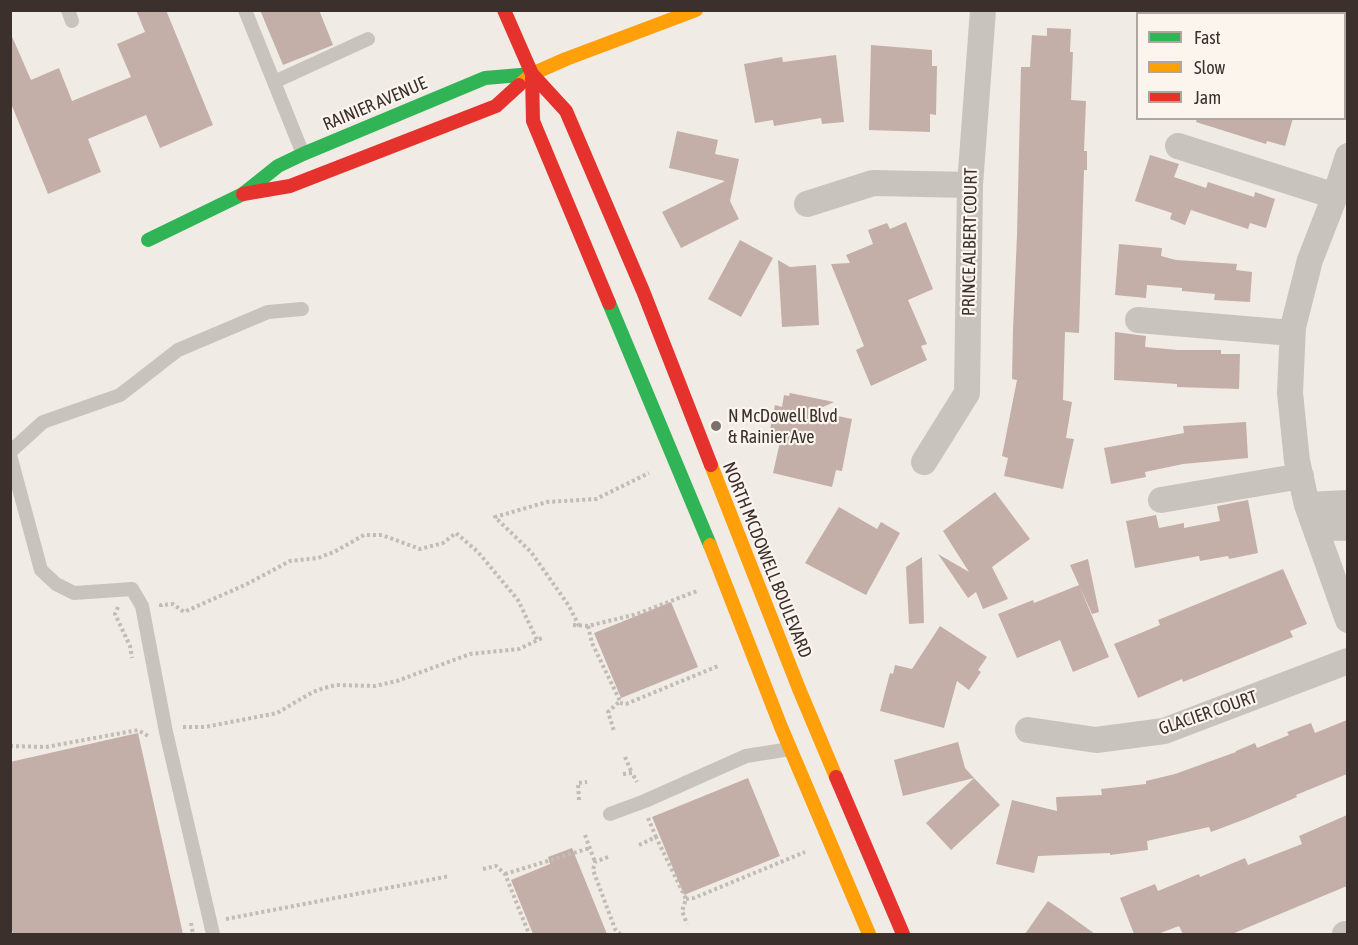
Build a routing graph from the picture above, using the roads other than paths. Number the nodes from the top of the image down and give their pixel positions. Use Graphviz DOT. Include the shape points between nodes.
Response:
graph roads {
  1 [pos="245,10"];
  2 [pos="504,10"];
  3 [pos="696,10"];
  4 [pos="982,10"];
  5 [pos="368,39"];
  6 [pos="532,74"];
  7 [pos="274,82"];
  8 [pos="1178,146"];
  9 [pos="303,154"];
  10 [pos="1347,156"];
  11 [pos="314,177"];
  12 [pos="970,185"];
  13 [pos="243,194"];
  14 [pos="1335,196"];
  15 [pos="807,204"];
  16 [pos="148,240"];
  17 [pos="302,309"];
  18 [pos="1138,320"];
  19 [pos="1292,333"];
  20 [pos="10,453"];
  21 [pos="924,462"];
  22 [pos="1301,476"];
  23 [pos="1161,500"];
  24 [pos="1347,503"];
  25 [pos="1311,516"];
  26 [pos="1347,528"];
  27 [pos="1347,620"];
  28 [pos="1347,661"];
  29 [pos="1028,730"];
  30 [pos="790,749"];
  31 [pos="610,814"];
  32 [pos="213,934"];
  33 [pos="869,934"];
  34 [pos="903,934"];
  1 -- 7 [label="lane"];
  2 -- 6 [label="main road, NORTH MCDOWELL BOULEVARD"];
  3 -- 6 [label="main road, RAINIER AVENUE"];
  4 -- 12 [label="street, PRINCE ALBERT COURT"];
  5 -- 7 [label="lane"];
  6 -- 9 [label="main road, RAINIER AVENUE" via="485,78"];
  6 -- 11 [label="main road, RAINIER AVENUE" via="496,106"];
  6 -- 30 [label="main road, NORTH MCDOWELL BOULEVARD" via="533,121 702,525"];
  6 -- 34 [label="main road, NORTH MCDOWELL BOULEVARD" via="566,111 643,291 799,689"];
  7 -- 9 [label="lane"];
  8 -- 14 [label="street"];
  9 -- 11 [label="lane"];
  9 -- 13 [label="main road, RAINIER AVENUE" via="278,166"];
  10 -- 14 [label="street"];
  11 -- 13 [label="main road, RAINIER AVENUE" via="290,186"];
  12 -- 15 [label="street" via="873,183"];
  12 -- 21 [label="street, PRINCE ALBERT COURT" via="967,393"];
  13 -- 16 [label="main road, RAINIER AVENUE"];
  14 -- 19 [label="street" via="1310,260"];
  17 -- 20 [label="lane" via="268,312 178,350 120,395 43,423"];
  18 -- 19 [label="street"];
  19 -- 22 [label="street" via="1290,393"];
  20 -- 32 [label="lane" via="41,570 74,593 132,589 142,606 166,732"];
  22 -- 23 [label="street"];
  22 -- 25 [label="street"];
  24 -- 25 [label="street"];
  25 -- 26 [label="street"];
  25 -- 27 [label="street"];
  28 -- 29 [label="street, GLACIER COURT" via="1164,731 1096,740"];
  30 -- 31 [label="lane" via="746,756"];
  30 -- 33 [label="main road, NORTH MCDOWELL BOULEVARD"];
}
